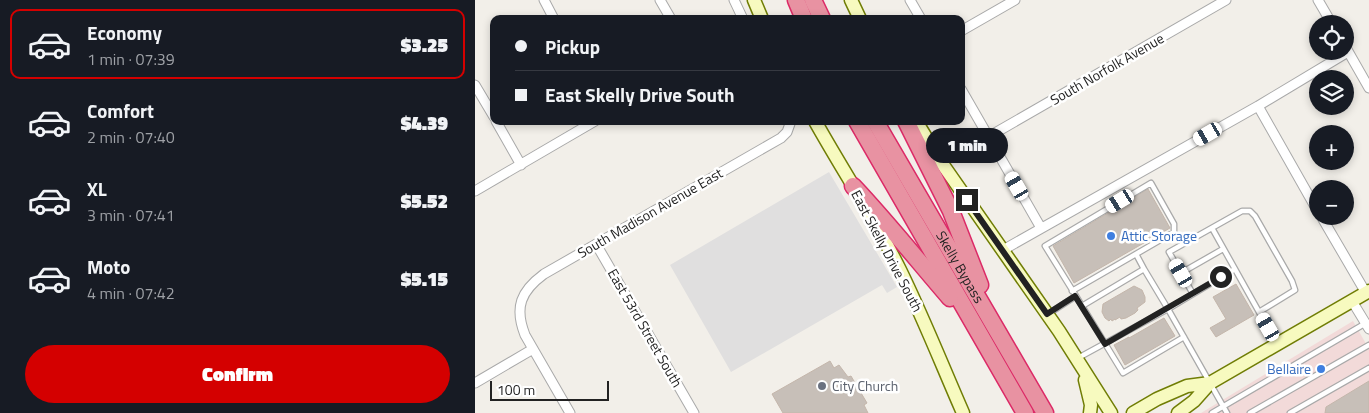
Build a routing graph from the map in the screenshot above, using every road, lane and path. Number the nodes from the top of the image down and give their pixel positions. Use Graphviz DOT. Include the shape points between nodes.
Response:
graph roads {
  1 [pos="544,0"];
  2 [pos="660,0"];
  3 [pos="734,0"];
  4 [pos="753,0"];
  5 [pos="796,0"];
  6 [pos="813,0"];
  7 [pos="851,0"];
  8 [pos="910,0"];
  9 [pos="1015,0"];
  10 [pos="1226,0"];
  11 [pos="1318,0"];
  12 [pos="553,15"];
  13 [pos="669,15"];
  14 [pos="741,15"];
  15 [pos="760,15"];
  16 [pos="802,15"];
  17 [pos="820,15"];
  18 [pos="858,15"];
  19 [pos="919,15"];
  20 [pos="1327,15"];
  21 [pos="965,29"];
  22 [pos="1330,60"];
  23 [pos="1353,60"];
  24 [pos="475,85"];
  25 [pos="1369,88"];
  26 [pos="965,96"];
  27 [pos="1258,106"];
  28 [pos="490,110"];
  29 [pos="498,125"];
  30 [pos="588,125"];
  31 [pos="790,125"];
  32 [pos="817,125"];
  33 [pos="859,125"];
  34 [pos="877,125"];
  35 [pos="908,125"];
  36 [pos="918,125"];
  37 [pos="988,137"];
  38 [pos="521,165"];
  39 [pos="853,186"];
  40 [pos="475,191"];
  41 [pos="1309,196"];
  42 [pos="1326,225"];
  43 [pos="1041,228"];
  44 [pos="1212,228"];
  45 [pos="596,244"];
  46 [pos="1223,249"];
  47 [pos="1003,250"];
  48 [pos="1136,254"];
  49 [pos="1144,269"];
  50 [pos="1235,269"];
  51 [pos="1181,273"];
  52 [pos="1072,291"];
  53 [pos="1367,292"];
  54 [pos="1193,294"];
  55 [pos="1075,296"];
  56 [pos="1352,301"];
  57 [pos="1082,306"];
  58 [pos="1168,309"];
  59 [pos="1259,312"];
  60 [pos="1047,314"];
  61 [pos="1368,325"];
  62 [pos="976,328"];
  63 [pos="997,331"];
  64 [pos="1184,337"];
  65 [pos="1105,344"];
  66 [pos="1278,344"];
  67 [pos="1369,345"];
  68 [pos="533,349"];
  69 [pos="1080,364"];
  70 [pos="1369,368"];
  71 [pos="475,383"];
  72 [pos="1209,383"];
  73 [pos="1223,406"];
  74 [pos="1044,411"];
  75 [pos="570,413"];
  76 [pos="694,413"];
  77 [pos="963,413"];
  78 [pos="1025,413"];
  79 [pos="1090,413"];
  80 [pos="1111,413"];
  81 [pos="1133,413"];
  82 [pos="1178,413"];
  83 [pos="1212,413"];
  84 [pos="1227,413"];
  85 [pos="1250,413"];
  86 [pos="1290,413"];
  1 -- 12 [label="street"];
  2 -- 13 [label="street"];
  3 -- 14 [label="street"];
  4 -- 15 [label="main road"];
  5 -- 16 [label="highway"];
  6 -- 17 [label="highway"];
  7 -- 18 [label="main road"];
  8 -- 19 [label="street"];
  9 -- 21 [label="street"];
  10 -- 37 [label="street, South Norfolk Avenue"];
  11 -- 20 [label="street"];
  22 -- 27 [label="street"];
  23 -- 25 [label="street"];
  24 -- 28 [label="street"];
  26 -- 37 [label="street"];
  27 -- 41 [label="street"];
  27 -- 43 [label="street"];
  29 -- 38 [label="street"];
  30 -- 38 [label="street"];
  31 -- 45 [label="street, South Madison Avenue East" via="781,138"];
  32 -- 39 [label="main road, East Skelly Drive South"];
  33 -- 62 [label="highway, Skelly Bypass"];
  34 -- 63 [label="highway, Skelly Bypass"];
  35 -- 63 [label="highway" via="951,211"];
  36 -- 47 [label="main road"];
  37 -- 43 [label="street"];
  38 -- 40 [label="street"];
  39 -- 62 [label="highway"];
  39 -- 77 [label="main road, East Skelly Drive South" via="900,269"];
  42 -- 53 [label="street"];
  43 -- 47 [label="street"];
  44 -- 46 [label="lane"];
  44 -- 51 [label="lane" via="1169,252"];
  44 -- 59 [label="lane" via="1241,211 1250,211 1292,281 1295,290"];
  45 -- 68 [label="street, South Madison Avenue East" via="544,274 527,289 519,313 521,326"];
  45 -- 76 [label="street, East 53rd Street South"];
  46 -- 50 [label="lane"];
  46 -- 51 [label="lane"];
  47 -- 60 [label="main road"];
  48 -- 49 [label="lane"];
  48 -- 52 [label="lane"];
  48 -- 52 [label="lane" via="1174,232 1174,224 1151,183 1045,246"];
  49 -- 57 [label="lane"];
  49 -- 58 [label="lane"];
  50 -- 54 [label="lane"];
  50 -- 59 [label="lane"];
  51 -- 54 [label="lane"];
  52 -- 55 [label="lane"];
  53 -- 56 [label="main road"];
  54 -- 58 [label="lane"];
  55 -- 57 [label="lane"];
  55 -- 60 [label="lane"];
  56 -- 61 [label="street"];
  56 -- 66 [label="main road"];
  57 -- 65 [label="lane"];
  58 -- 64 [label="lane"];
  58 -- 65 [label="lane"];
  59 -- 66 [label="lane"];
  60 -- 69 [label="main road"];
  61 -- 73 [label="lane"];
  62 -- 78 [label="highway, Skelly Bypass"];
  63 -- 74 [label="highway, Skelly Bypass"];
  64 -- 65 [label="lane" via="1123,373"];
  64 -- 72 [label="lane"];
  65 -- 69 [label="lane"];
  66 -- 72 [label="main road"];
  67 -- 85 [label="lane"];
  68 -- 71 [label="street"];
  68 -- 75 [label="street"];
  69 -- 79 [label="main road" via="1091,404"];
  69 -- 80 [label="main road"];
  70 -- 86 [label="lane"];
  72 -- 73 [label="lane"];
  72 -- 81 [label="main road" via="1187,386"];
  72 -- 82 [label="main road" via="1195,402"];
  73 -- 83 [label="lane"];
  73 -- 84 [label="lane"];
}
